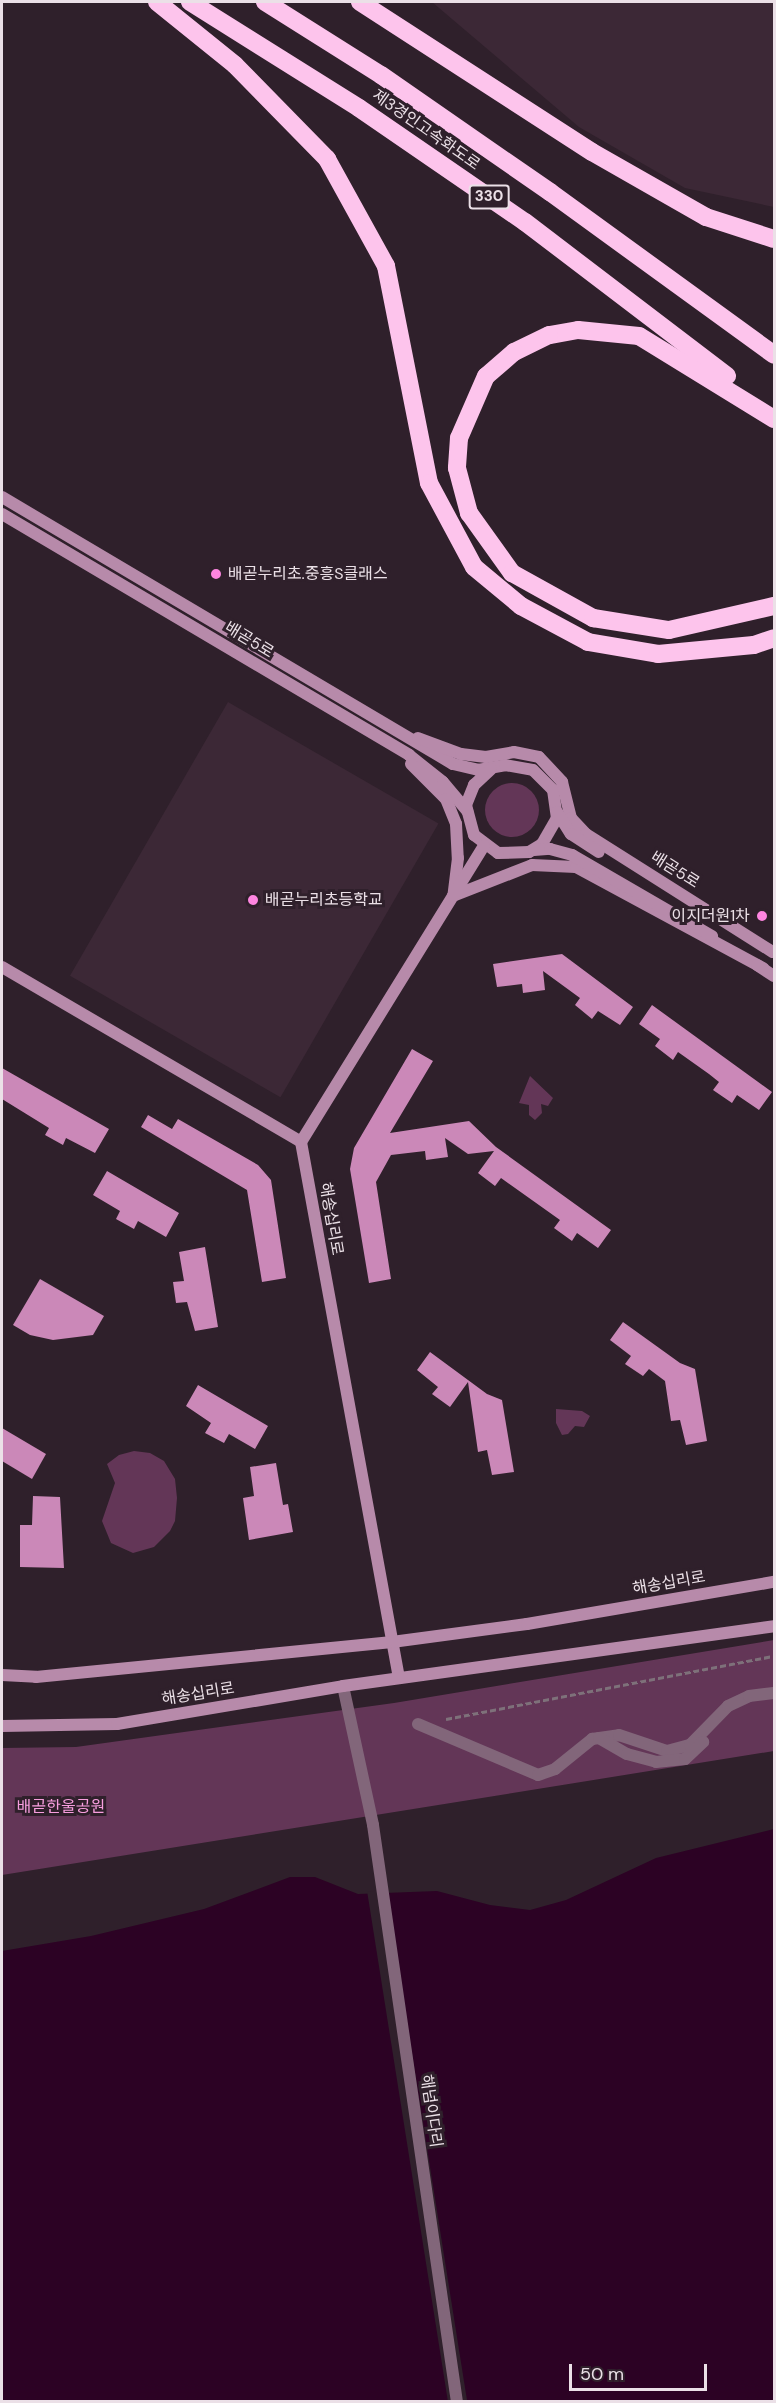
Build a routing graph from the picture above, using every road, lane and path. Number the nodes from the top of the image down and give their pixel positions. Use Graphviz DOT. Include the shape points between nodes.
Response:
graph roads {
  1 [pos="157,2"];
  2 [pos="190,2"];
  3 [pos="265,2"];
  4 [pos="360,2"];
  5 [pos="774,239"];
  6 [pos="774,355"];
  7 [pos="774,413"];
  8 [pos="774,419"];
  9 [pos="2,497"];
  10 [pos="2,514"];
  11 [pos="774,606"];
  12 [pos="774,638"];
  13 [pos="391,729"];
  14 [pos="383,740"];
  15 [pos="491,769"];
  16 [pos="467,811"];
  17 [pos="557,812"];
  18 [pos="484,846"];
  19 [pos="532,850"];
  20 [pos="453,896"];
  21 [pos="774,952"];
  22 [pos="2,967"];
  23 [pos="763,968"];
  24 [pos="774,976"];
  25 [pos="301,1142"];
  26 [pos="774,1582"];
  27 [pos="774,1626"];
  28 [pos="392,1642"];
  29 [pos="774,1656"];
  30 [pos="2,1675"];
  31 [pos="399,1678"];
  32 [pos="343,1686"];
  33 [pos="774,1693"];
  34 [pos="418,1724"];
  35 [pos="2,1726"];
  36 [pos="457,2402"];
  1 -- 12 [label="highway" via="235,65 327,159 386,266 429,483 474,567 521,606 588,642 658,654 754,645"];
  2 -- 7 [label="highway, 제3경인고속화도로 / 330" via="359,108 525,222"];
  3 -- 6 [label="highway, 제3경인고속화도로 / 330" via="381,75 541,185"];
  4 -- 5 [label="highway" via="602,158 706,217"];
  8 -- 11 [label="highway" via="639,336 578,330 549,334 514,352 486,376 459,438 457,468 469,513 512,573 593,618 669,630"];
  9 -- 13 [label="street, 배곧5로"];
  10 -- 14 [label="street, 배곧5로"];
  13 -- 15 [label="street, 배곧5로" via="453,764"];
  13 -- 21 [label="street, 배곧5로" via="461,754 486,757 514,752 538,757 562,782 571,818 586,834"];
  14 -- 16 [label="street, 배곧5로" via="443,782"];
  14 -- 20 [label="street" via="446,800 458,839"];
  15 -- 16 [label="street" via="471,789"];
  15 -- 17 [label="street, 배곧5로" via="519,765 533,770 553,790"];
  16 -- 18 [label="street, 배곧5로" via="474,835"];
  17 -- 19 [label="street" via="552,832"];
  17 -- 21 [label="street, 배곧5로" via="581,842"];
  18 -- 19 [label="street" via="514,856"];
  18 -- 20 [label="street"];
  19 -- 23 [label="street" via="559,851 598,868"];
  20 -- 23 [label="street" via="532,864 576,867"];
  20 -- 25 [label="street"];
  22 -- 25 [label="street"];
  23 -- 24 [label="street"];
  25 -- 28 [label="street, 해송십리로"];
  26 -- 28 [label="street, 해송십리로" via="527,1624"];
  27 -- 31 [label="street, 해송십리로"];
  28 -- 30 [label="street, 해송십리로" via="36,1677"];
  28 -- 31 [label="street, 해송십리로"];
  29 -- 34 [label="path"];
  31 -- 32 [label="street, 해송십리로"];
  32 -- 35 [label="street, 해송십리로" via="117,1724"];
  32 -- 36 [label="street, 해넘이다리" via="373,1825"];
  33 -- 34 [label="street" via="749,1696 728,1706 700,1746 684,1759 656,1762 627,1754 599,1738 592,1739 555,1769 538,1775"];
}
